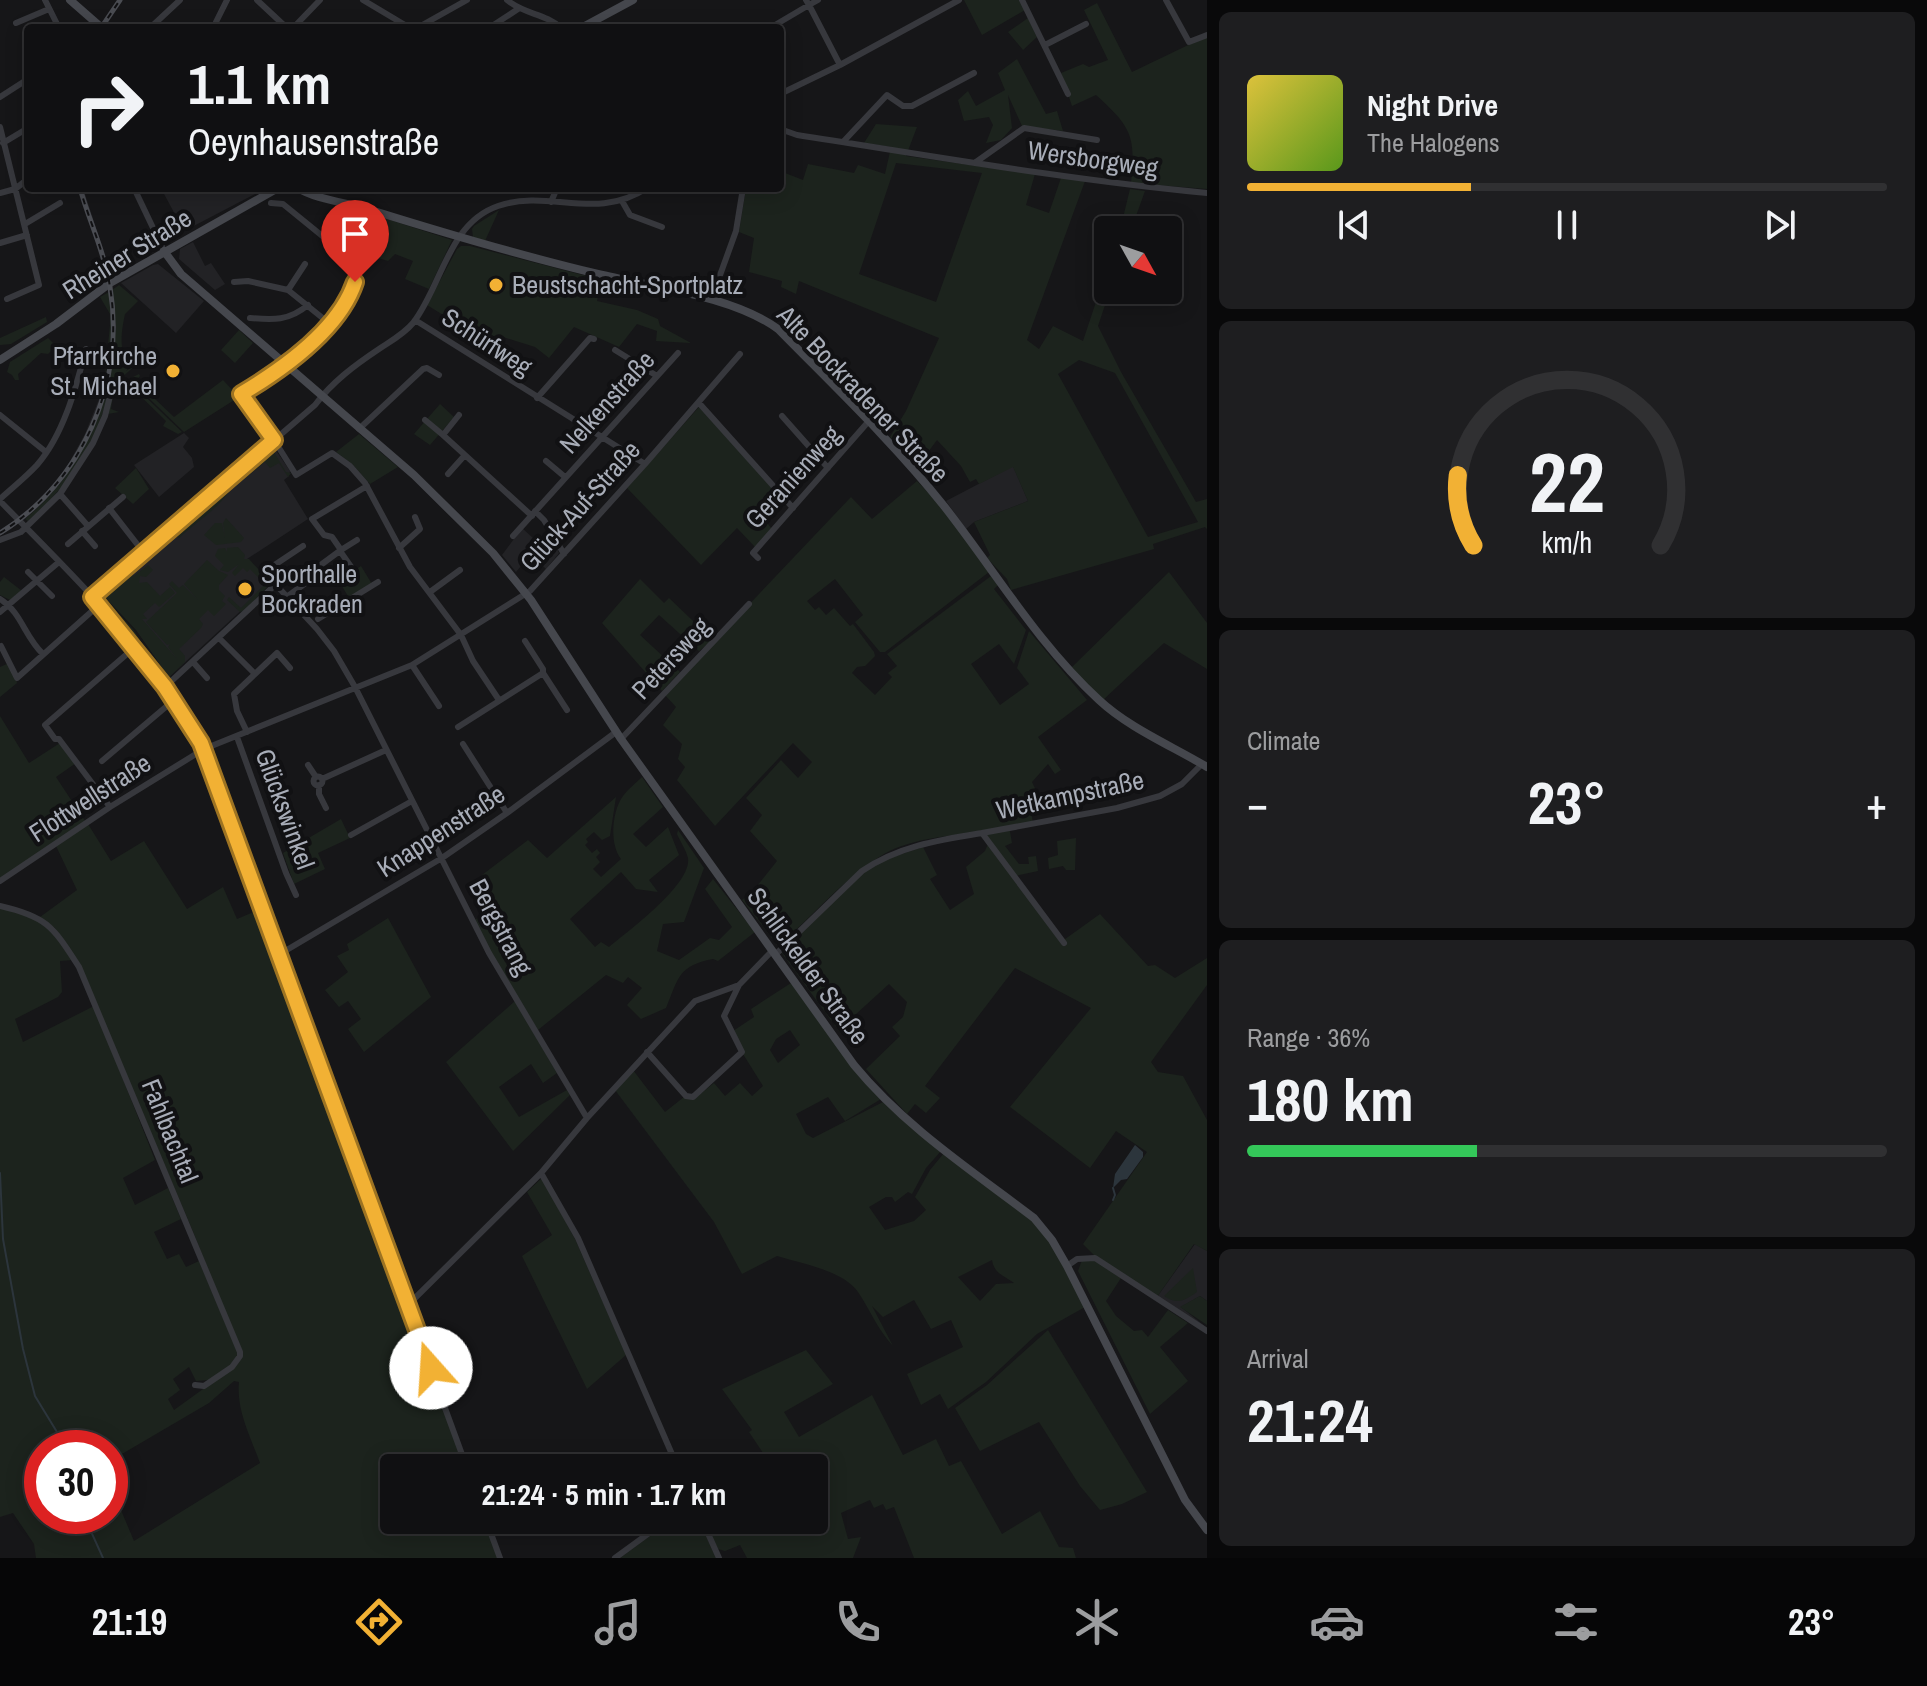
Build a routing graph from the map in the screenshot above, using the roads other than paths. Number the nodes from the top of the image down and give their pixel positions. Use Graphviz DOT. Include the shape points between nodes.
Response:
graph roads {
  1 [pos="45,0"];
  2 [pos="70,0"];
  3 [pos="180,0"];
  4 [pos="227,0"];
  5 [pos="257,0"];
  6 [pos="320,0"];
  7 [pos="363,0"];
  8 [pos="467,0"];
  9 [pos="507,0"];
  10 [pos="633,0"];
  11 [pos="818,0"];
  12 [pos="959,0"];
  13 [pos="1022,0"];
  14 [pos="1166,0"];
  15 [pos="808,3"];
  16 [pos="947,3"];
  17 [pos="49,9"];
  18 [pos="518,9"];
  19 [pos="216,22"];
  20 [pos="16,23"];
  21 [pos="57,24"];
  22 [pos="97,24"];
  23 [pos="154,24"];
  24 [pos="285,24"];
  25 [pos="294,24"];
  26 [pos="403,24"];
  27 [pos="424,24"];
  28 [pos="495,24"];
  29 [pos="556,24"];
  30 [pos="588,24"];
  31 [pos="776,24"];
  32 [pos="1086,24"];
  33 [pos="1207,35"];
  34 [pos="1045,45"];
  35 [pos="840,65"];
  36 [pos="974,73"];
  37 [pos="24,82"];
  38 [pos="784,92"];
  39 [pos="1068,94"];
  40 [pos="0,97"];
  41 [pos="0,127"];
  42 [pos="24,130"];
  43 [pos="784,130"];
  44 [pos="1097,140"];
  45 [pos="843,142"];
  46 [pos="3,143"];
  47 [pos="975,163"];
  48 [pos="24,182"];
  49 [pos="15,189"];
  50 [pos="136,192"];
  51 [pos="271,192"];
  52 [pos="305,192"];
  53 [pos="555,192"];
  54 [pos="639,192"];
  55 [pos="742,192"];
  56 [pos="0,193"];
  57 [pos="1207,193"];
  58 [pos="622,201"];
  59 [pos="551,202"];
  60 [pos="60,203"];
  61 [pos="271,203"];
  62 [pos="25,224"];
  63 [pos="662,227"];
  64 [pos="27,235"];
  65 [pos="458,238"];
  66 [pos="330,241"];
  67 [pos="0,243"];
  68 [pos="378,249"];
  69 [pos="164,251"];
  70 [pos="305,264"];
  71 [pos="234,282"];
  72 [pos="288,290"];
  73 [pos="7,299"];
  74 [pos="711,300"];
  75 [pos="308,305"];
  76 [pos="250,318"];
  77 [pos="415,320"];
  78 [pos="330,324"];
  79 [pos="594,339"];
  80 [pos="86,349"];
  81 [pos="0,350"];
  82 [pos="15,350"];
  83 [pos="615,350"];
  84 [pos="678,353"];
  85 [pos="740,354"];
  86 [pos="0,360"];
  87 [pos="286,364"];
  88 [pos="439,375"];
  89 [pos="657,376"];
  90 [pos="112,388"];
  91 [pos="322,396"];
  92 [pos="537,398"];
  93 [pos="699,403"];
  94 [pos="0,415"];
  95 [pos="459,415"];
  96 [pos="782,416"];
  97 [pos="425,420"];
  98 [pos="868,422"];
  99 [pos="359,429"];
  100 [pos="443,435"];
  101 [pos="601,436"];
  102 [pos="274,440"];
  103 [pos="46,452"];
  104 [pos="465,455"];
  105 [pos="546,461"];
  106 [pos="645,464"];
  107 [pos="828,468"];
  108 [pos="448,474"];
  109 [pos="565,477"];
  110 [pos="367,486"];
  111 [pos="60,494"];
  112 [pos="123,497"];
  113 [pos="0,500"];
  114 [pos="109,508"];
  115 [pos="793,508"];
  116 [pos="533,514"];
  117 [pos="415,517"];
  118 [pos="88,526"];
  119 [pos="26,527"];
  120 [pos="82,531"];
  121 [pos="513,536"];
  122 [pos="0,540"];
  123 [pos="357,540"];
  124 [pos="68,544"];
  125 [pos="95,546"];
  126 [pos="303,546"];
  127 [pos="399,548"];
  128 [pos="341,551"];
  129 [pos="144,553"];
  130 [pos="564,554"];
  131 [pos="758,558"];
  132 [pos="59,562"];
  133 [pos="318,567"];
  134 [pos="460,570"];
  135 [pos="354,571"];
  136 [pos="28,572"];
  137 [pos="37,580"];
  138 [pos="307,582"];
  139 [pos="378,582"];
  140 [pos="275,585"];
  141 [pos="430,592"];
  142 [pos="526,593"];
  143 [pos="52,596"];
  144 [pos="288,596"];
  145 [pos="92,597"];
  146 [pos="0,599"];
  147 [pos="100,604"];
  148 [pos="749,604"];
  149 [pos="10,605"];
  150 [pos="0,612"];
  151 [pos="309,619"];
  152 [pos="318,619"];
  153 [pos="317,629"];
  154 [pos="461,635"];
  155 [pos="220,639"];
  156 [pos="525,641"];
  157 [pos="1,646"];
  158 [pos="135,647"];
  159 [pos="43,654"];
  160 [pos="193,662"];
  161 [pos="412,665"];
  162 [pos="290,668"];
  163 [pos="543,673"];
  164 [pos="255,674"];
  165 [pos="207,678"];
  166 [pos="165,687"];
  167 [pos="355,687"];
  168 [pos="174,700"];
  169 [pos="499,700"];
  170 [pos="439,706"];
  171 [pos="567,710"];
  172 [pos="458,727"];
  173 [pos="247,732"];
  174 [pos="619,735"];
  175 [pos="237,737"];
  176 [pos="463,744"];
  177 [pos="204,749"];
  178 [pos="386,750"];
  179 [pos="102,761"];
  180 [pos="308,765"];
  181 [pos="1205,766"];
  182 [pos="319,780"];
  183 [pos="412,801"];
  184 [pos="110,807"];
  185 [pos="326,808"];
  186 [pos="507,813"];
  187 [pos="982,833"];
  188 [pos="351,835"];
  189 [pos="442,858"];
  190 [pos="0,881"];
  191 [pos="296,895"];
  192 [pos="0,906"];
  193 [pos="1064,943"];
  194 [pos="774,953"];
  195 [pos="280,954"];
  196 [pos="739,985"];
  197 [pos="647,1052"];
  198 [pos="587,1118"];
  199 [pos="541,1173"];
  200 [pos="1067,1266"];
  201 [pos="408,1305"];
  202 [pos="1207,1331"];
  203 [pos="195,1385"];
  204 [pos="462,1454"];
  205 [pos="672,1454"];
  206 [pos="1207,1530"];
  207 [pos="491,1534"];
  208 [pos="648,1534"];
  209 [pos="708,1534"];
  210 [pos="500,1558"];
  211 [pos="615,1558"];
  212 [pos="719,1558"];
  1 -- 17 [label="street"];
  2 -- 22 [label="main road"];
  3 -- 23 [label="street"];
  4 -- 19 [label="street"];
  5 -- 24 [label="street"];
  6 -- 25 [label="street"];
  7 -- 26 [label="street"];
  8 -- 27 [label="street"];
  9 -- 18 [label="street"];
  10 -- 30 [label="main road"];
  11 -- 15 [label="street"];
  12 -- 16 [label="street"];
  13 -- 34 [label="street"];
  14 -- 33 [label="street" via="1189,42"];
  15 -- 31 [label="street"];
  15 -- 35 [label="street"];
  16 -- 35 [label="street"];
  17 -- 20 [label="street"];
  17 -- 21 [label="street"];
  18 -- 28 [label="street"];
  18 -- 29 [label="street"];
  32 -- 34 [label="street"];
  34 -- 39 [label="street"];
  35 -- 38 [label="street"];
  36 -- 45 [label="street" via="912,106 887,95"];
  37 -- 40 [label="street"];
  41 -- 46 [label="street"];
  42 -- 46 [label="street"];
  43 -- 45 [label="street, Wersborgweg"];
  44 -- 47 [label="street, Wersborgweg" via="1024,128"];
  45 -- 47 [label="street, Wersborgweg"];
  46 -- 49 [label="street"];
  47 -- 57 [label="street, Wersborgweg"];
  48 -- 49 [label="street"];
  49 -- 56 [label="street"];
  49 -- 62 [label="street"];
  50 -- 69 [label="street"];
  51 -- 69 [label="main road, Rheiner Straße"];
  52 -- 65 [label="main road, Alte Bockradener Straße"];
  53 -- 59 [label="street"];
  54 -- 58 [label="street"];
  55 -- 74 [label="street" via="736,231"];
  58 -- 59 [label="street"];
  58 -- 63 [label="street" via="630,215"];
  59 -- 65 [label="street" via="499,206 483,213"];
  60 -- 62 [label="street"];
  61 -- 66 [label="street" via="283,204"];
  62 -- 64 [label="street"];
  64 -- 67 [label="street"];
  64 -- 73 [label="street" via="39,285"];
  65 -- 74 [label="main road, Alte Bockradener Straße"];
  65 -- 77 [label="street"];
  66 -- 68 [label="street" via="344,225 359,226 383,237"];
  66 -- 78 [label="street" via="358,265 349,301"];
  69 -- 82 [label="main road, Rheiner Straße"];
  69 -- 87 [label="main road, Schlickelder Straße" via="181,274"];
  70 -- 72 [label="street"];
  71 -- 72 [label="street"];
  72 -- 75 [label="street"];
  74 -- 98 [label="main road, Alte Bockradener Straße" via="761,317 778,329"];
  75 -- 76 [label="street" via="288,318"];
  75 -- 78 [label="street"];
  77 -- 91 [label="street"];
  77 -- 92 [label="street, Schürfweg"];
  78 -- 87 [label="street"];
  79 -- 92 [label="street, Schürfweg"];
  80 -- 103 [label="street"];
  81 -- 82 [label="main road"];
  82 -- 86 [label="main road, Rheiner Straße"];
  83 -- 89 [label="street"];
  84 -- 89 [label="street, Nelkenstraße"];
  85 -- 93 [label="street, Glück-Auf-Straße"];
  87 -- 91 [label="main road, Schlickelder Straße"];
  87 -- 102 [label="street" via="241,394"];
  88 -- 99 [label="street" via="423,369"];
  89 -- 101 [label="street, Nelkenstraße"];
  90 -- 111 [label="street" via="93,443"];
  91 -- 99 [label="main road, Schlickelder Straße"];
  91 -- 102 [label="street"];
  92 -- 101 [label="street, Schürfweg"];
  93 -- 106 [label="street, Glück-Auf-Straße"];
  93 -- 115 [label="street"];
  94 -- 103 [label="street"];
  95 -- 100 [label="street"];
  96 -- 107 [label="street"];
  97 -- 100 [label="street"];
  98 -- 107 [label="street, Geranienweg"];
  98 -- 181 [label="main road, Alte Bockradener Straße" via="943,505 1081,682 1113,712"];
  99 -- 142 [label="main road, Schlickelder Straße" via="451,510"];
  100 -- 104 [label="street"];
  101 -- 106 [label="street, Schürfweg"];
  101 -- 109 [label="street, Nelkenstraße"];
  102 -- 110 [label="street" via="296,475 332,453"];
  102 -- 129 [label="street"];
  103 -- 113 [label="street"];
  104 -- 108 [label="street"];
  104 -- 116 [label="street"];
  105 -- 109 [label="street, Nelkenstraße"];
  106 -- 130 [label="street, Glück-Auf-Straße"];
  107 -- 115 [label="street, Geranienweg"];
  109 -- 116 [label="street, Nelkenstraße"];
  110 -- 127 [label="street"];
  110 -- 128 [label="street" via="312,519"];
  111 -- 118 [label="street"];
  111 -- 119 [label="street"];
  112 -- 114 [label="street"];
  113 -- 119 [label="street"];
  114 -- 118 [label="street"];
  114 -- 129 [label="street"];
  115 -- 131 [label="street, Geranienweg" via="753,553"];
  116 -- 121 [label="street, Nelkenstraße"];
  116 -- 130 [label="street" via="544,520"];
  117 -- 127 [label="street" via="420,529"];
  118 -- 120 [label="street"];
  119 -- 122 [label="street"];
  119 -- 132 [label="street"];
  120 -- 124 [label="street"];
  120 -- 125 [label="street"];
  123 -- 128 [label="street"];
  126 -- 140 [label="street" via="264,572"];
  127 -- 141 [label="street"];
  128 -- 133 [label="street"];
  128 -- 135 [label="street"];
  129 -- 145 [label="street"];
  130 -- 142 [label="street, Glück-Auf-Straße"];
  132 -- 137 [label="street"];
  132 -- 145 [label="street"];
  134 -- 141 [label="street"];
  136 -- 137 [label="street"];
  137 -- 143 [label="street"];
  137 -- 149 [label="street"];
  138 -- 144 [label="street"];
  139 -- 152 [label="street"];
  140 -- 144 [label="street, Bergstrang"];
  140 -- 155 [label="street"];
  141 -- 154 [label="street"];
  142 -- 154 [label="street, Glück-Auf-Straße"];
  142 -- 174 [label="main road, Schlickelder Straße"];
  144 -- 151 [label="street, Bergstrang"];
  145 -- 147 [label="street"];
  146 -- 149 [label="street"];
  147 -- 158 [label="street"];
  147 -- 159 [label="street"];
  148 -- 174 [label="street, Petersweg"];
  149 -- 150 [label="street"];
  149 -- 159 [label="street"];
  151 -- 152 [label="street"];
  151 -- 153 [label="street, Bergstrang"];
  152 -- 153 [label="street"];
  153 -- 167 [label="street, Bergstrang"];
  154 -- 161 [label="street, Glück-Auf-Straße"];
  154 -- 169 [label="street"];
  155 -- 160 [label="street"];
  155 -- 164 [label="street"];
  156 -- 163 [label="street"];
  157 -- 159 [label="street" via="17,678"];
  158 -- 166 [label="street"];
  158 -- 184 [label="street" via="45,725"];
  160 -- 165 [label="street"];
  160 -- 166 [label="street"];
  161 -- 167 [label="street, Glück-Auf-Straße"];
  161 -- 170 [label="street"];
  162 -- 164 [label="street" via="277,653"];
  163 -- 169 [label="street"];
  163 -- 171 [label="street"];
  164 -- 173 [label="street" via="234,694"];
  166 -- 168 [label="street"];
  167 -- 173 [label="street, Glück-Auf-Straße"];
  167 -- 178 [label="street, Bergstrang"];
  168 -- 177 [label="street"];
  168 -- 179 [label="street"];
  169 -- 172 [label="street"];
  173 -- 175 [label="street, Glück-Auf-Straße"];
  174 -- 186 [label="street, Knappenstraße"];
  174 -- 194 [label="main road, Schlickelder Straße"];
  175 -- 177 [label="street, Glück-Auf-Straße"];
  175 -- 191 [label="street, Glückswinkel"];
  176 -- 186 [label="street"];
  177 -- 184 [label="street, Flottwellstraße"];
  177 -- 195 [label="street"];
  178 -- 182 [label="street"];
  178 -- 183 [label="street, Bergstrang"];
  180 -- 182 [label="street"];
  181 -- 187 [label="street, Wetkampstraße" via="1160,796"];
  182 -- 185 [label="street"];
  183 -- 188 [label="street, Glückswinkel"];
  183 -- 189 [label="street, Bergstrang"];
  184 -- 190 [label="street, Flottwellstraße"];
  186 -- 189 [label="street, Knappenstraße"];
  187 -- 193 [label="street, Wetkampstraße"];
  187 -- 194 [label="street, Wetkampstraße" via="929,842 878,860"];
  189 -- 195 [label="street, Knappenstraße"];
  189 -- 198 [label="street, Bergstrang" via="489,953"];
  192 -- 203 [label="street, Fahlbachtal" via="37,916 54,930 79,967 240,1352 232,1367 204,1386"];
  194 -- 196 [label="street, Wetkampstraße"];
  194 -- 200 [label="main road, Schlickelder Straße" via="884,1099 1034,1218"];
  195 -- 201 [label="street"];
  196 -- 197 [label="street" via="695,1001"];
  196 -- 197 [label="street" via="724,1016 742,1052 693,1097 686,1096"];
  197 -- 198 [label="street"];
  198 -- 199 [label="street"];
  199 -- 201 [label="street"];
  199 -- 205 [label="street" via="578,1238"];
  200 -- 202 [label="street" via="1095,1258"];
  200 -- 206 [label="main road, Schlickelder Straße" via="1185,1500"];
  201 -- 204 [label="street"];
  207 -- 210 [label="street"];
  208 -- 211 [label="street"];
  209 -- 212 [label="street"];
}
